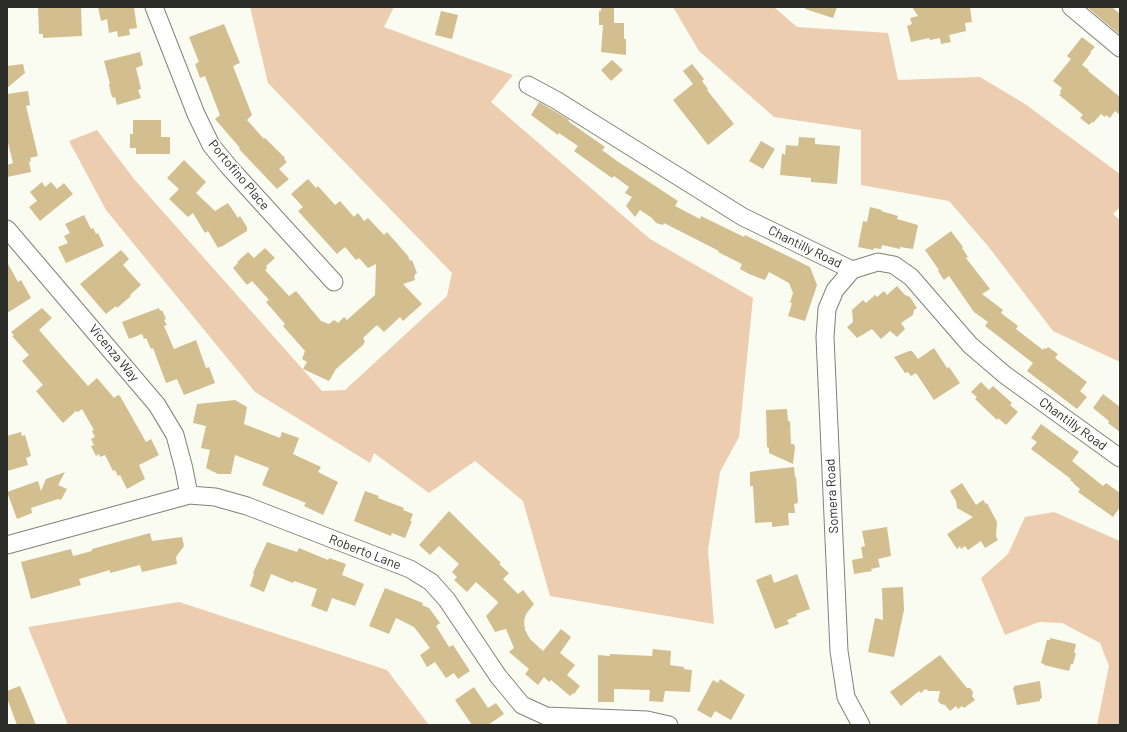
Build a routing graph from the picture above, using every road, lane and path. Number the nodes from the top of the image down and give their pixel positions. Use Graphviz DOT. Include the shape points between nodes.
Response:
graph roads {
  1 [pos="154,7"];
  2 [pos="1071,7"];
  3 [pos="1120,48"];
  4 [pos="528,85"];
  5 [pos="7,229"];
  6 [pos="852,270"];
  7 [pos="334,282"];
  8 [pos="1120,458"];
  9 [pos="189,495"];
  10 [pos="7,545"];
  11 [pos="669,725"];
  12 [pos="861,725"];
  1 -- 7 [label="street, Portofino Place" via="196,114 211,144"];
  2 -- 3 [label="street"];
  4 -- 6 [label="street, Chantilly Road" via="744,217"];
  5 -- 9 [label="street, Vicenza Way" via="157,405 175,435"];
  6 -- 8 [label="street, Chantilly Road" via="878,262 894,265 911,277 970,345 1005,375"];
  6 -- 12 [label="street, Somera Road" via="835,290 827,309 825,336 839,651 846,697"];
  9 -- 10 [label="street, Roberto Lane"];
  9 -- 11 [label="street, Roberto Lane" via="215,497 247,506 410,569 431,582 447,600 498,676 522,704 546,716 647,720"];
}
